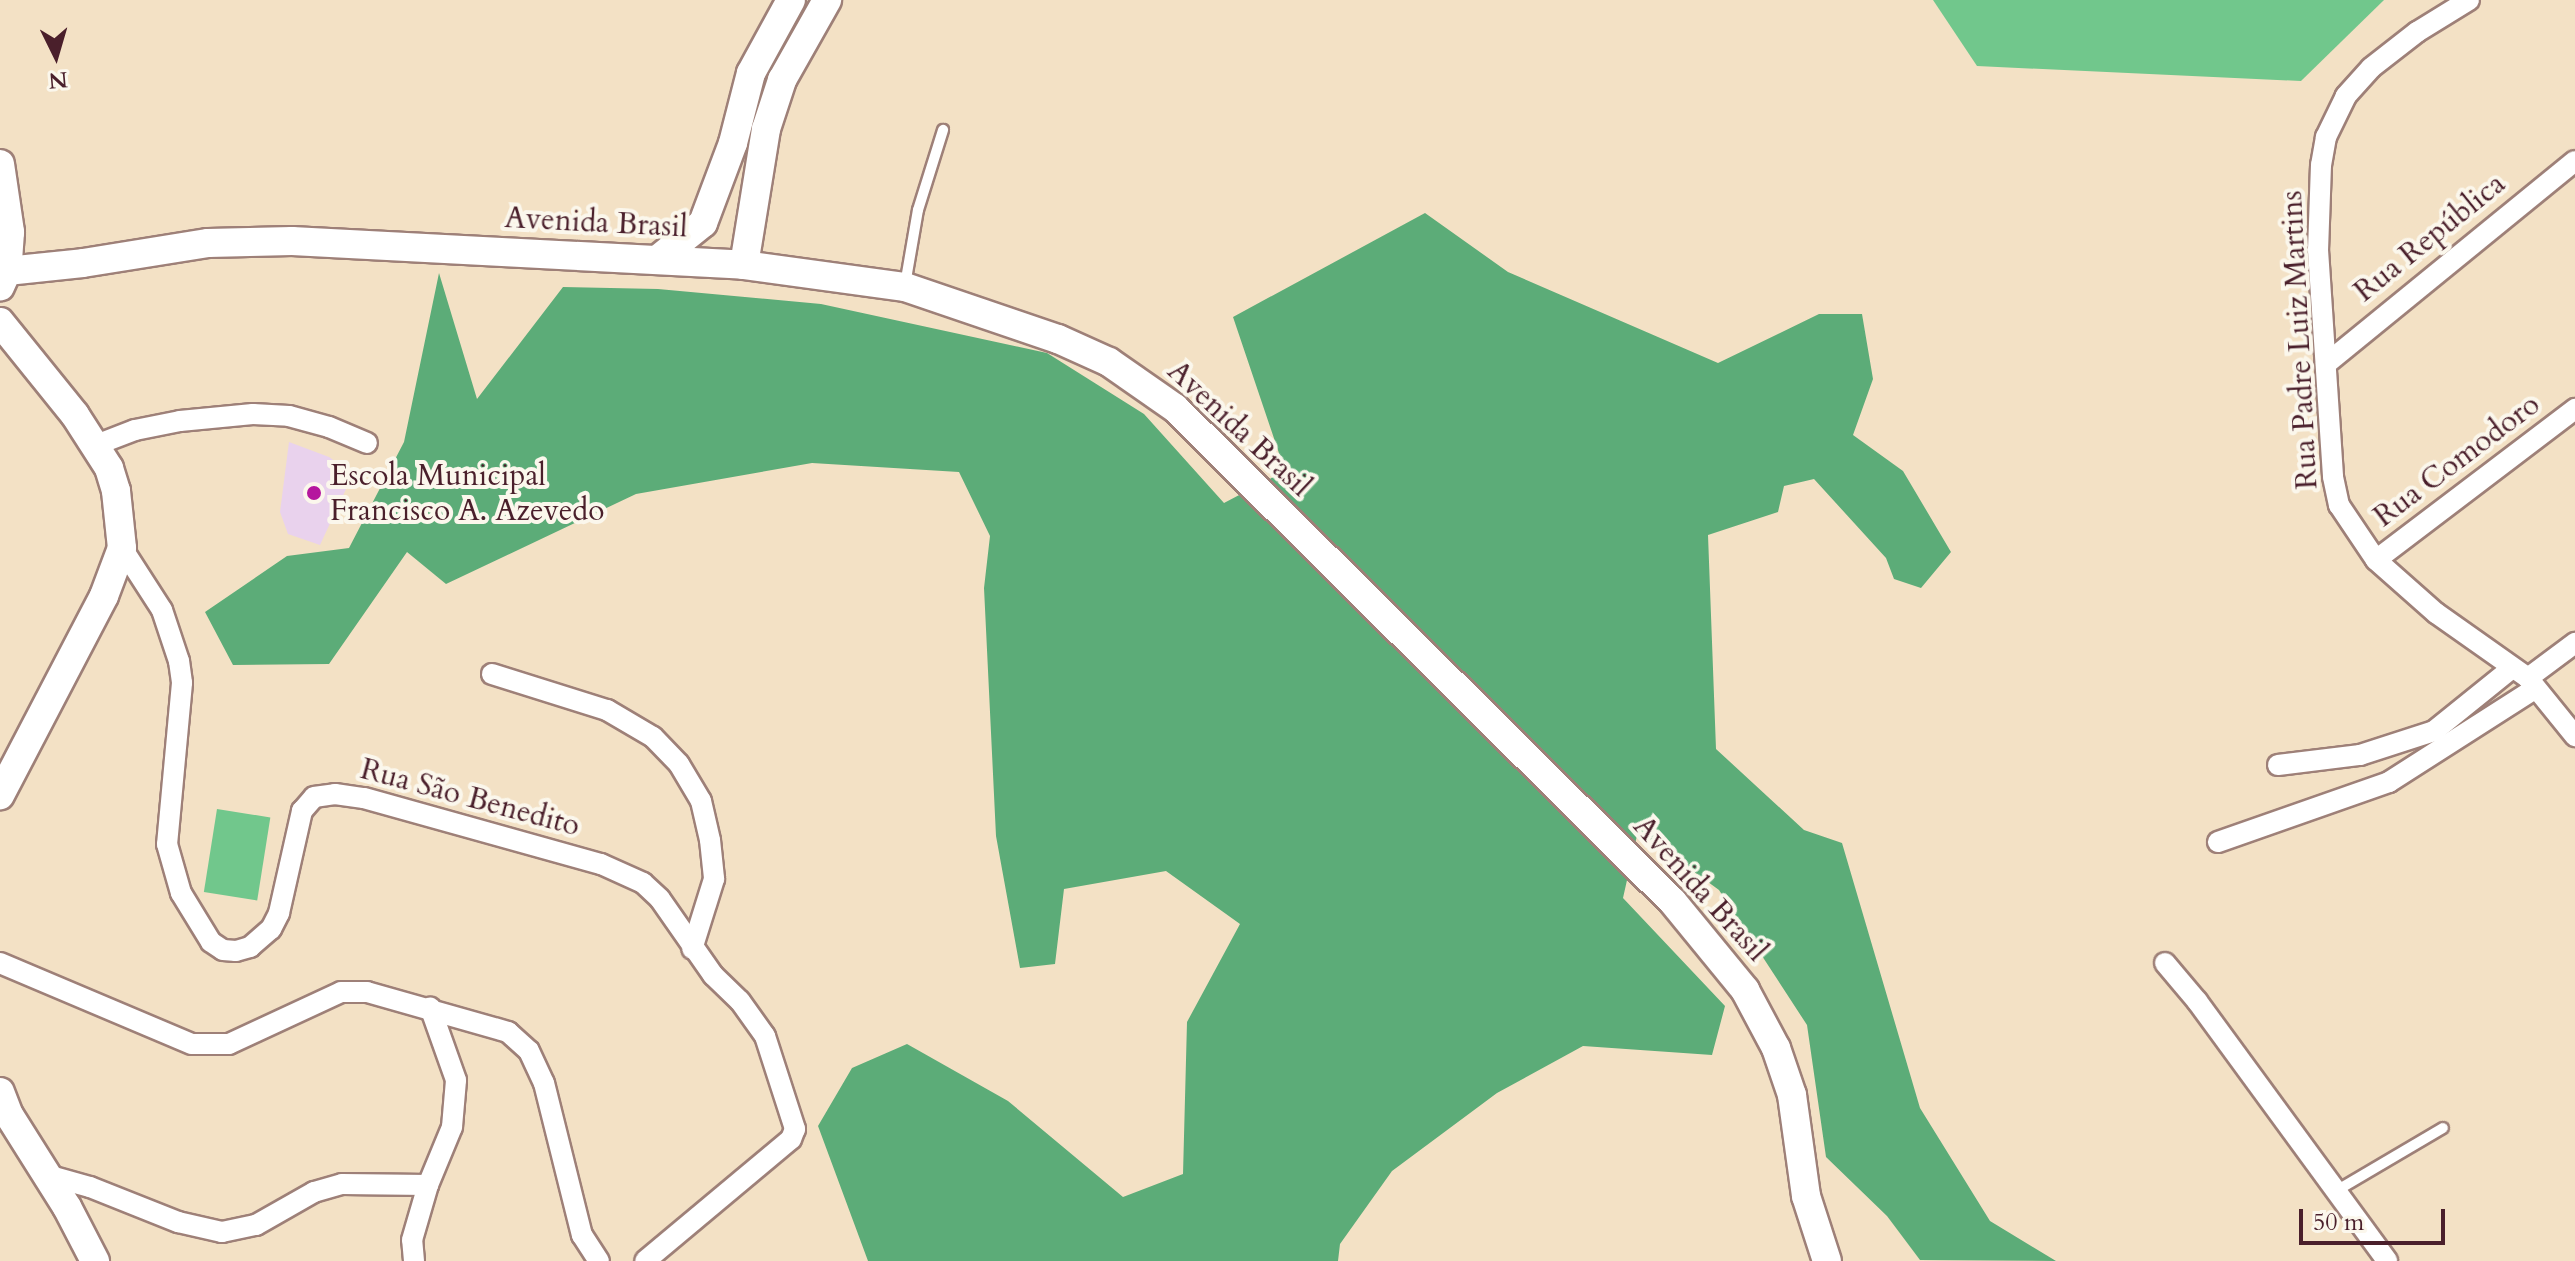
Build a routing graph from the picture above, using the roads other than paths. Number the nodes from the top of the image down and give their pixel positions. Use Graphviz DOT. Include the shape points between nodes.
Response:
graph roads {
  1 [pos="791,0"];
  2 [pos="827,0"];
  3 [pos="2469,0"];
  4 [pos="943,130"];
  5 [pos="2575,161"];
  6 [pos="0,164"];
  7 [pos="657,260"];
  8 [pos="744,265"];
  9 [pos="4,279"];
  10 [pos="905,287"];
  11 [pos="0,322"];
  12 [pos="2326,364"];
  13 [pos="2575,409"];
  14 [pos="367,443"];
  15 [pos="96,445"];
  16 [pos="122,548"];
  17 [pos="2376,560"];
  18 [pos="2575,643"];
  19 [pos="492,674"];
  20 [pos="2525,678"];
  21 [pos="2575,736"];
  22 [pos="2278,765"];
  23 [pos="0,795"];
  24 [pos="2218,842"];
  25 [pos="692,949"];
  26 [pos="0,963"];
  27 [pos="2165,963"];
  28 [pos="430,1007"];
  29 [pos="0,1092"];
  30 [pos="2443,1128"];
  31 [pos="43,1174"];
  32 [pos="428,1185"];
  33 [pos="2336,1191"];
  34 [pos="95,1261"];
  35 [pos="414,1261"];
  36 [pos="599,1261"];
  37 [pos="645,1261"];
  38 [pos="1827,1261"];
  39 [pos="2387,1261"];
  1 -- 7 [label="street" via="751,73 733,143 703,223"];
  2 -- 8 [label="street" via="782,80 766,129"];
  3 -- 12 [label="street, Rua Padre Luiz Martins" via="2371,68 2346,96 2326,137 2318,250"];
  4 -- 10 [label="lane" via="918,210"];
  5 -- 12 [label="street, Rua República"];
  6 -- 9 [label="street" via="10,232"];
  7 -- 8 [label="street, Avenida Brasil"];
  7 -- 9 [label="street, Avenida Brasil" via="292,241 208,243"];
  8 -- 10 [label="street, Avenida Brasil"];
  10 -- 38 [label="street, Avenida Brasil" via="1096,356 1175,408 1673,902 1745,990 1776,1048 1792,1095 1806,1196"];
  11 -- 15 [label="street"];
  12 -- 17 [label="street, Rua Padre Luiz Martins" via="2339,505"];
  13 -- 17 [label="street, Rua Comodoro"];
  14 -- 15 [label="street" via="289,416 253,414 180,421"];
  15 -- 16 [label="street" via="116,491"];
  16 -- 23 [label="street" via="104,596"];
  16 -- 25 [label="street, Rua São Benedito" via="162,610 179,661 182,683 167,844 181,893 211,942 236,951 250,947 271,929 302,811 314,797 335,794 601,864 643,883 660,899"];
  17 -- 20 [label="street, Rua Padre Luiz Martins" via="2436,613"];
  18 -- 20 [label="street"];
  19 -- 25 [label="street" via="607,710 653,737 679,764 701,801 714,879"];
  20 -- 21 [label="street, Rua Padre Luiz Martins"];
  20 -- 22 [label="street" via="2434,731 2360,755"];
  20 -- 24 [label="street" via="2389,782"];
  25 -- 37 [label="street, Rua São Benedito" via="765,1036 794,1120 791,1139"];
  26 -- 28 [label="street" via="192,1044 229,1044 341,992 367,992"];
  27 -- 33 [label="street"];
  28 -- 32 [label="street" via="456,1080 452,1127"];
  28 -- 36 [label="street" via="508,1032 529,1051 544,1083 582,1235"];
  29 -- 31 [label="street"];
  30 -- 33 [label="lane"];
  31 -- 32 [label="street" via="178,1222 222,1232 256,1225 314,1192 342,1184"];
  31 -- 34 [label="street"];
  32 -- 35 [label="street" via="412,1240"];
  33 -- 39 [label="street"];
}
